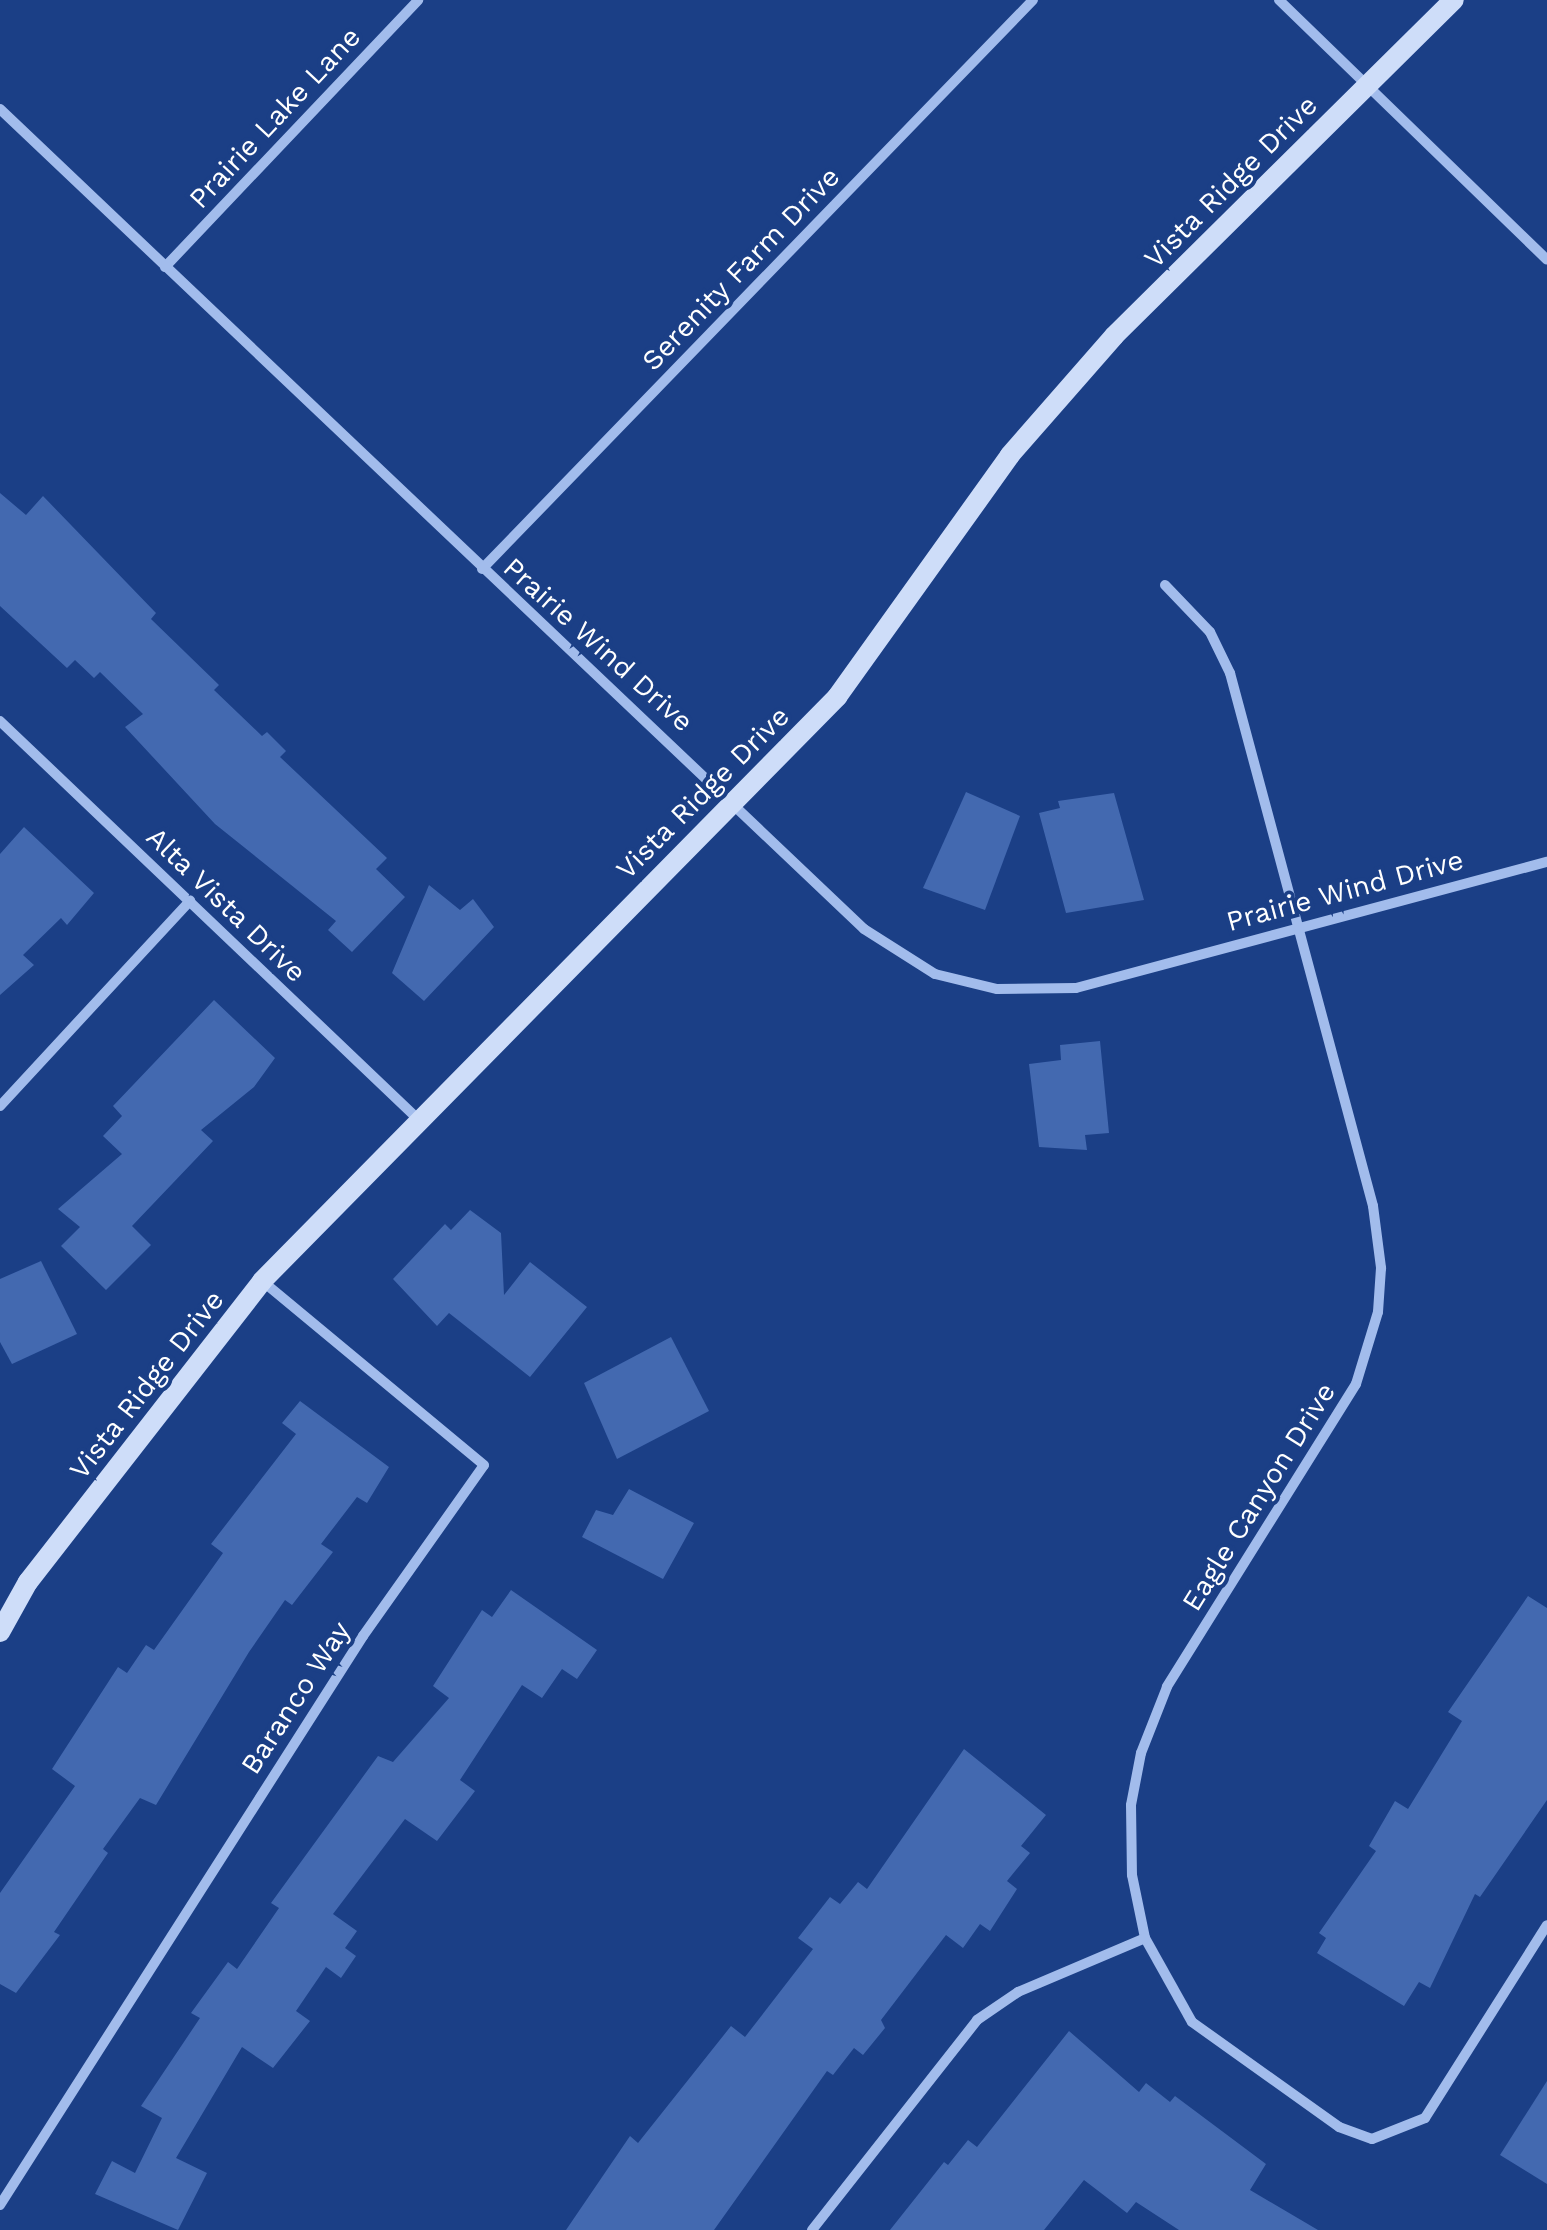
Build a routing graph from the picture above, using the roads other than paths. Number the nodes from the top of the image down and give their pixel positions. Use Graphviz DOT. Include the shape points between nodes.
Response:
graph roads {
  1 [pos="418,0"];
  2 [pos="1033,0"];
  3 [pos="1278,0"];
  4 [pos="1454,0"];
  5 [pos="1370,84"];
  6 [pos="0,109"];
  7 [pos="1547,260"];
  8 [pos="165,267"];
  9 [pos="482,569"];
  10 [pos="1165,585"];
  11 [pos="0,721"];
  12 [pos="734,800"];
  13 [pos="1547,862"];
  14 [pos="190,901"];
  15 [pos="1294,926"];
  16 [pos="0,1106"];
  17 [pos="420,1121"];
  18 [pos="262,1281"];
  19 [pos="0,1632"];
  20 [pos="1547,1926"];
  21 [pos="1145,1938"];
  22 [pos="0,2205"];
  23 [pos="812,2230"];
  1 -- 8 [label="street, Prairie Lake Lane"];
  2 -- 9 [label="street, Serenity Farm Drive"];
  3 -- 5 [label="street"];
  4 -- 5 [label="street, Vista Ridge Drive"];
  5 -- 7 [label="street"];
  5 -- 12 [label="street, Vista Ridge Drive" via="1114,336 1010,455 837,697"];
  6 -- 8 [label="street, Prairie Wind Drive"];
  8 -- 9 [label="street, Prairie Wind Drive"];
  9 -- 12 [label="street, Prairie Wind Drive"];
  10 -- 15 [label="street, Eagle Canyon Drive" via="1210,632 1230,673"];
  11 -- 14 [label="street, Alta Vista Drive"];
  12 -- 15 [label="street, Prairie Wind Drive" via="864,929 934,974 997,989 1076,988"];
  12 -- 17 [label="street, Vista Ridge Drive"];
  13 -- 15 [label="street, Prairie Wind Drive"];
  14 -- 16 [label="street"];
  14 -- 17 [label="street, Alta Vista Drive"];
  15 -- 21 [label="street, Eagle Canyon Drive" via="1373,1206 1381,1268 1378,1312 1356,1384 1166,1687 1140,1753 1131,1805 1132,1875"];
  17 -- 18 [label="street, Vista Ridge Drive"];
  18 -- 19 [label="street, Vista Ridge Drive" via="28,1582"];
  18 -- 22 [label="street, Baranco Way" via="484,1466 362,1636"];
  20 -- 21 [label="street, Eagle Canyon Drive" via="1424,2118 1403,2132 1372,2139 1339,2127 1192,2022"];
  21 -- 23 [label="street" via="1033,1984 977,2020"];
}
